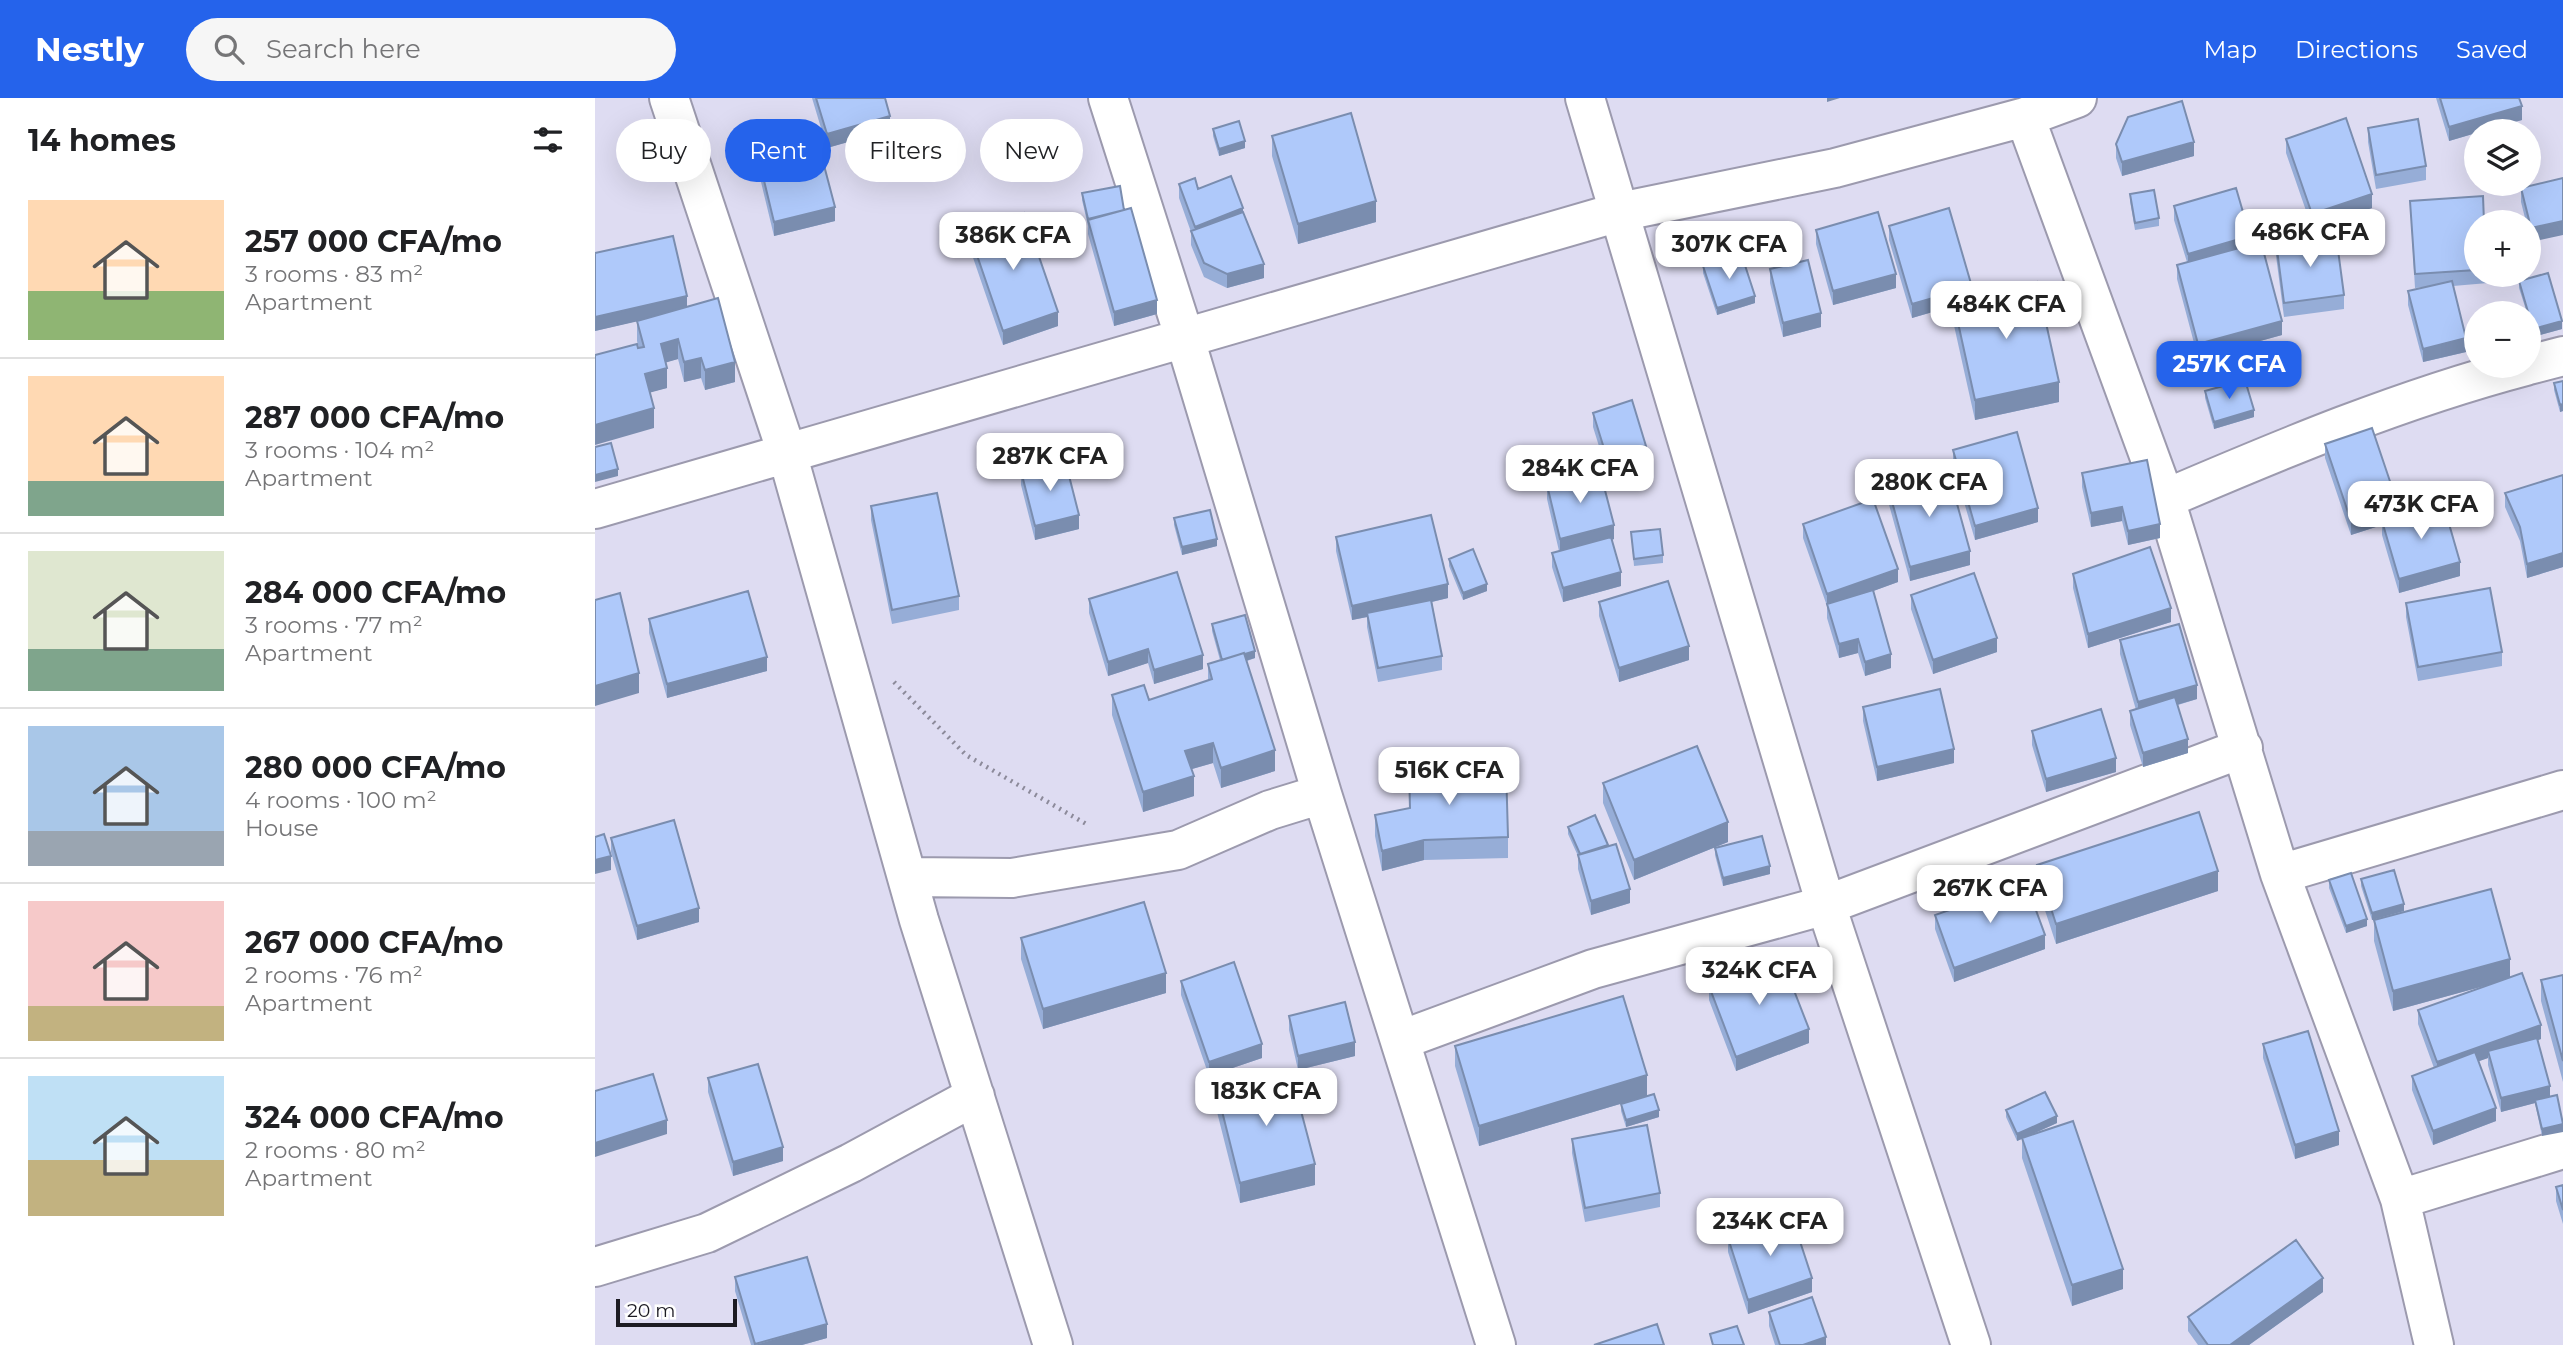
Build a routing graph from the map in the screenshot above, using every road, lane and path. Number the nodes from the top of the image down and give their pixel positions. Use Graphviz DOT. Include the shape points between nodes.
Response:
graph roads {
  1 [pos="669,98"];
  2 [pos="1108,98"];
  3 [pos="1585,98"];
  4 [pos="2077,98"];
  5 [pos="2025,117"];
  6 [pos="1619,212"];
  7 [pos="1185,339"];
  8 [pos="2563,356"];
  9 [pos="2541,362"];
  10 [pos="2479,378"];
  11 [pos="787,453"];
  12 [pos="2165,499"];
  13 [pos="595,509"];
  14 [pos="891,679"];
  15 [pos="2243,748"];
  16 [pos="2563,790"];
  17 [pos="1322,794"];
  18 [pos="1142,856"];
  19 [pos="2280,874"];
  20 [pos="907,877"];
  21 [pos="1826,905"];
  22 [pos="1401,1040"];
  23 [pos="975,1096"];
  24 [pos="2563,1149"];
  25 [pos="2400,1199"];
  26 [pos="595,1267"];
  27 [pos="1044,1340"];
  28 [pos="1496,1345"];
  29 [pos="1971,1345"];
  30 [pos="2434,1345"];
  1 -- 11 [label="street"];
  2 -- 7 [label="street"];
  3 -- 6 [label="street"];
  4 -- 5 [label="street"];
  5 -- 6 [label="street" via="1835,168"];
  5 -- 12 [label="street"];
  6 -- 7 [label="street"];
  6 -- 21 [label="street"];
  7 -- 11 [label="street"];
  7 -- 17 [label="street"];
  8 -- 9 [label="street"];
  10 -- 12 [label="street" via="2335,426"];
  11 -- 13 [label="street"];
  11 -- 20 [label="street"];
  12 -- 15 [label="street"];
  14 -- 18 [label="path" via="966,755"];
  15 -- 19 [label="street"];
  15 -- 21 [label="street"];
  16 -- 19 [label="street"];
  17 -- 18 [label="street" via="1270,810 1178,850"];
  17 -- 22 [label="street"];
  18 -- 20 [label="street" via="1012,878"];
  19 -- 25 [label="street"];
  20 -- 23 [label="street"];
  21 -- 22 [label="street" via="1593,969"];
  21 -- 29 [label="street"];
  22 -- 28 [label="street"];
  23 -- 26 [label="street" via="707,1233"];
  23 -- 27 [label="street"];
  24 -- 25 [label="street"];
  25 -- 30 [label="street"];
}
